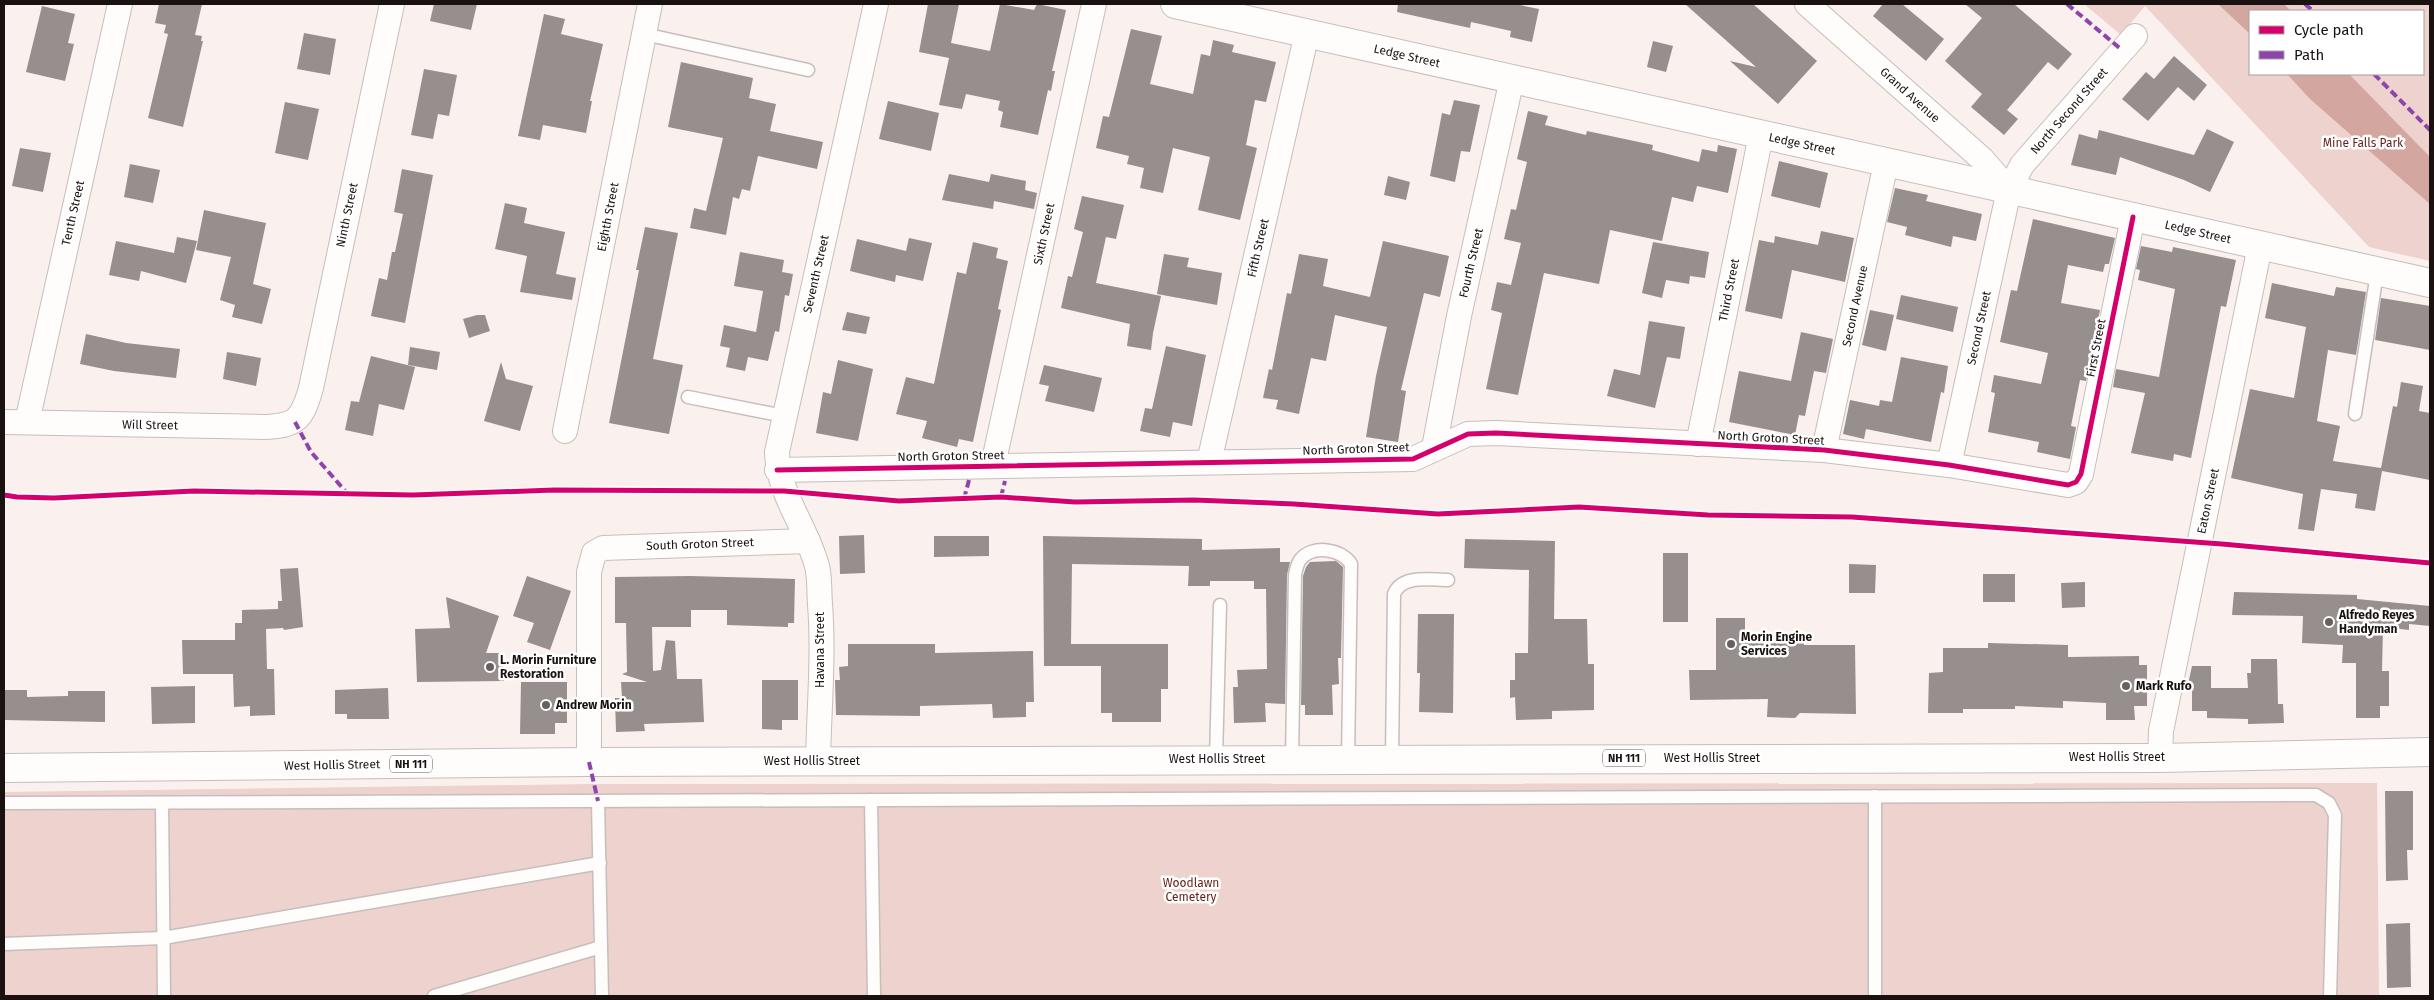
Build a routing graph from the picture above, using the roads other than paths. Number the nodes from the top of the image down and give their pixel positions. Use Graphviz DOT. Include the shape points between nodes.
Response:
graph roads {
  1 [pos="120,4"];
  2 [pos="392,4"];
  3 [pos="650,4"];
  4 [pos="876,4"];
  5 [pos="1094,4"];
  6 [pos="1174,4"];
  7 [pos="1807,4"];
  8 [pos="1306,33"];
  9 [pos="644,34"];
  10 [pos="2135,36"];
  11 [pos="808,70"];
  12 [pos="1512,79"];
  13 [pos="1761,135"];
  14 [pos="1886,163"];
  15 [pos="2009,190"];
  16 [pos="2133,217"];
  17 [pos="2260,246"];
  18 [pos="2377,273"];
  19 [pos="2430,284"];
  20 [pos="688,397"];
  21 [pos="2355,414"];
  22 [pos="784,416"];
  23 [pos="15,422"];
  24 [pos="295,422"];
  25 [pos="566,431"];
  26 [pos="1698,444"];
  27 [pos="1434,448"];
  28 [pos="1824,450"];
  29 [pos="1208,462"];
  30 [pos="993,465"];
  31 [pos="1950,465"];
  32 [pos="777,470"];
  33 [pos="2076,482"];
  34 [pos="808,541"];
  35 [pos="1448,580"];
  36 [pos="1220,604"];
  37 [pos="2430,752"];
  38 [pos="1348,758"];
  39 [pos="1392,758"];
  40 [pos="2160,758"];
  41 [pos="1216,759"];
  42 [pos="1292,759"];
  43 [pos="818,761"];
  44 [pos="589,762"];
  45 [pos="4,768"];
  46 [pos="1874,796"];
  47 [pos="871,800"];
  48 [pos="598,801"];
  49 [pos="162,802"];
  50 [pos="4,803"];
  51 [pos="600,863"];
  52 [pos="163,938"];
  53 [pos="4,944"];
  54 [pos="602,947"];
  55 [pos="164,996"];
  56 [pos="434,996"];
  57 [pos="602,996"];
  58 [pos="874,996"];
  59 [pos="1875,996"];
  60 [pos="2330,996"];
  1 -- 23 [label="street, Tenth Street"];
  2 -- 24 [label="street, Ninth Street" via="311,388"];
  3 -- 9 [label="street, Eighth Street"];
  4 -- 22 [label="street, Seventh Street"];
  5 -- 30 [label="street, Sixth Street"];
  6 -- 8 [label="main road, Ledge Street"];
  7 -- 15 [label="street, Grand Avenue" via="1982,159"];
  8 -- 12 [label="main road, Ledge Street"];
  8 -- 29 [label="street, Fifth Street"];
  9 -- 11 [label="lane"];
  9 -- 25 [label="street, Eighth Street"];
  10 -- 15 [label="street, North Second Street" via="2022,165"];
  12 -- 13 [label="main road, Ledge Street"];
  12 -- 27 [label="street, Fourth Street" via="1459,316"];
  13 -- 14 [label="main road, Ledge Street"];
  13 -- 26 [label="street, Third Street"];
  14 -- 15 [label="main road, Ledge Street"];
  14 -- 28 [label="street, Second Avenue"];
  15 -- 16 [label="main road, Ledge Street"];
  15 -- 31 [label="street, Second Street"];
  16 -- 17 [label="main road, Ledge Street"];
  16 -- 33 [label="street, First Street" via="2081,474"];
  17 -- 18 [label="main road, Ledge Street"];
  17 -- 40 [label="street, Eaton Street" via="2161,731"];
  18 -- 19 [label="main road, Ledge Street"];
  18 -- 21 [label="lane"];
  20 -- 22 [label="lane"];
  22 -- 32 [label="street, Seventh Street"];
  23 -- 24 [label="street, Will Street" via="279,427"];
  26 -- 27 [label="street, North Groton Street" via="1496,433 1468,434"];
  26 -- 28 [label="street, North Groton Street"];
  27 -- 29 [label="street, North Groton Street" via="1413,458"];
  28 -- 31 [label="street, North Groton Street"];
  29 -- 30 [label="street, North Groton Street"];
  30 -- 32 [label="street, North Groton Street"];
  31 -- 33 [label="street, North Groton Street" via="2068,485"];
  32 -- 34 [label="street, Seventh Street"];
  34 -- 43 [label="street, Havana Street" via="817,568 821,626"];
  34 -- 44 [label="street, South Groton Street" via="603,548 594,553 588,572"];
  35 -- 39 [label="lane" via="1405,580 1397,586 1394,594"];
  36 -- 41 [label="lane"];
  37 -- 40 [label="main road, West Hollis Street / NH 111"];
  38 -- 39 [label="main road, West Hollis Street / NH 111"];
  38 -- 42 [label="main road, West Hollis Street / NH 111"];
  38 -- 42 [label="lane" via="1351,564 1338,552 1317,550 1299,561 1295,575"];
  39 -- 40 [label="main road, West Hollis Street / NH 111"];
  41 -- 42 [label="main road, West Hollis Street / NH 111"];
  41 -- 43 [label="main road, West Hollis Street / NH 111"];
  43 -- 44 [label="main road, West Hollis Street / NH 111"];
  44 -- 45 [label="main road, West Hollis Street / NH 111"];
  46 -- 47 [label="lane"];
  46 -- 59 [label="lane"];
  46 -- 60 [label="lane" via="2316,795 2329,802 2335,815"];
  47 -- 48 [label="lane"];
  47 -- 58 [label="lane"];
  48 -- 49 [label="lane"];
  48 -- 51 [label="lane"];
  49 -- 50 [label="lane"];
  49 -- 52 [label="lane"];
  51 -- 52 [label="lane"];
  51 -- 54 [label="lane"];
  52 -- 53 [label="lane"];
  52 -- 55 [label="lane"];
  54 -- 56 [label="lane"];
  54 -- 57 [label="lane"];
}
